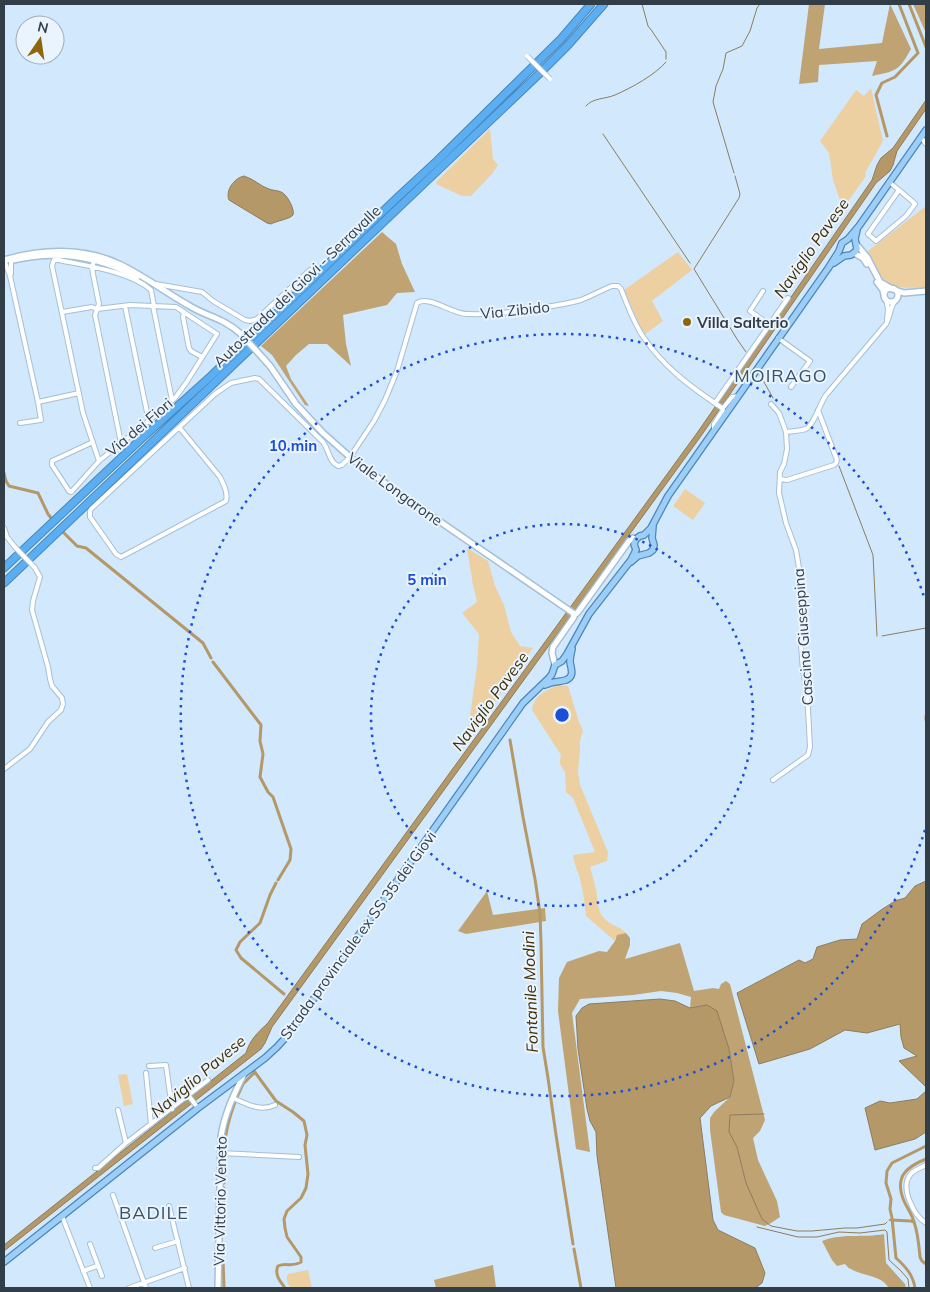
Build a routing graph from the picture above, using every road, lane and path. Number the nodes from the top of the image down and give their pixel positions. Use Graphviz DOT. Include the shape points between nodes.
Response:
graph roads {
  1 [pos="591,4"];
  2 [pos="604,4"];
  3 [pos="527,56"];
  4 [pos="550,79"];
  5 [pos="926,130"];
  6 [pos="921,137"];
  7 [pos="926,144"];
  8 [pos="889,182"];
  9 [pos="899,190"];
  10 [pos="859,226"];
  11 [pos="848,239"];
  12 [pos="856,244"];
  13 [pos="841,248"];
  14 [pos="854,253"];
  15 [pos="847,255"];
  16 [pos="95,258"];
  17 [pos="6,261"];
  18 [pos="92,267"];
  19 [pos="829,267"];
  20 [pos="310,270"];
  21 [pos="153,285"];
  22 [pos="894,290"];
  23 [pos="763,291"];
  24 [pos="926,291"];
  25 [pos="907,293"];
  26 [pos="885,297"];
  27 [pos="788,298"];
  28 [pos="896,300"];
  29 [pos="125,306"];
  30 [pos="153,306"];
  31 [pos="97,309"];
  32 [pos="62,312"];
  33 [pos="184,312"];
  34 [pos="886,324"];
  35 [pos="770,325"];
  36 [pos="778,338"];
  37 [pos="202,358"];
  38 [pos="791,387"];
  39 [pos="78,393"];
  40 [pos="738,396"];
  41 [pos="172,400"];
  42 [pos="38,402"];
  43 [pos="715,403"];
  44 [pos="771,404"];
  45 [pos="722,408"];
  46 [pos="818,410"];
  47 [pos="149,422"];
  48 [pos="20,423"];
  49 [pos="179,427"];
  50 [pos="714,429"];
  51 [pos="786,432"];
  52 [pos="92,442"];
  53 [pos="121,443"];
  54 [pos="350,457"];
  55 [pos="99,460"];
  56 [pos="780,479"];
  57 [pos="654,524"];
  58 [pos="4,528"];
  59 [pos="644,535"];
  60 [pos="652,538"];
  61 [pos="636,539"];
  62 [pos="636,550"];
  63 [pos="642,554"];
  64 [pos="626,567"];
  65 [pos="4,568"];
  66 [pos="4,583"];
  67 [pos="573,613"];
  68 [pos="573,643"];
  69 [pos="556,665"];
  70 [pos="572,666"];
  71 [pos="564,680"];
  72 [pos="539,688"];
  73 [pos="4,769"];
  74 [pos="773,780"];
  75 [pos="149,1066"];
  76 [pos="146,1073"];
  77 [pos="244,1074"];
  78 [pos="208,1080"];
  79 [pos="228,1085"];
  80 [pos="235,1091"];
  81 [pos="188,1096"];
  82 [pos="233,1098"];
  83 [pos="275,1105"];
  84 [pos="196,1106"];
  85 [pos="172,1108"];
  86 [pos="118,1110"];
  87 [pos="151,1124"];
  88 [pos="126,1143"];
  89 [pos="220,1153"];
  90 [pos="299,1157"];
  91 [pos="926,1165"];
  92 [pos="95,1168"];
  93 [pos="112,1195"];
  94 [pos="169,1206"];
  95 [pos="62,1216"];
  96 [pos="926,1224"];
  97 [pos="178,1240"];
  98 [pos="90,1244"];
  99 [pos="155,1248"];
  100 [pos="4,1262"];
  101 [pos="98,1266"];
  102 [pos="184,1268"];
  103 [pos="83,1271"];
  104 [pos="102,1276"];
  105 [pos="144,1282"];
  106 [pos="219,1287"];
  107 [pos="90,1288"];
  108 [pos="129,1288"];
  109 [pos="146,1288"];
  110 [pos="189,1288"];
  1 -- 65 [label="highway, Autostrada dei Giovi - Serravalle" via="555,45 437,161"];
  2 -- 66 [label="highway, Autostrada dei Giovi - Serravalle" via="538,75"];
  3 -- 4 [label="street, bridge"];
  5 -- 6 [label="main road"];
  6 -- 7 [label="street"];
  6 -- 8 [label="main road"];
  8 -- 9 [label="street"];
  8 -- 10 [label="main road"];
  9 -- 9 [label="street" via="868,234 876,241 906,216 915,204"];
  10 -- 11 [label="main road"];
  10 -- 12 [label="main road"];
  11 -- 12 [label="main road"];
  11 -- 13 [label="main road"];
  12 -- 14 [label="main road"];
  12 -- 22 [label="main road" via="880,282"];
  13 -- 15 [label="main road"];
  13 -- 19 [label="main road"];
  14 -- 15 [label="main road"];
  14 -- 26 [label="main road" via="865,260"];
  15 -- 19 [label="main road"];
  16 -- 17 [label="main road, Viale Longarone" via="54,255"];
  16 -- 18 [label="street"];
  16 -- 21 [label="main road, Viale Longarone"];
  17 -- 42 [label="street"];
  18 -- 30 [label="street" via="142,283 151,290"];
  18 -- 31 [label="street" via="99,302"];
  18 -- 32 [label="street" via="59,260 52,262"];
  19 -- 36 [label="main road"];
  20 -- 21 [label="street" via="257,319 250,321 202,292"];
  21 -- 54 [label="main road, Viale Longarone, bridge" via="232,326 270,366 296,404"];
  22 -- 25 [label="main road"];
  22 -- 26 [label="main road" via="887,290"];
  22 -- 28 [label="main road" via="898,294"];
  23 -- 35 [label="street" via="750,311"];
  24 -- 25 [label="main road"];
  25 -- 28 [label="main road"];
  26 -- 28 [label="main road" via="891,302"];
  26 -- 34 [label="street" via="888,309"];
  27 -- 35 [label="street"];
  28 -- 34 [label="street"];
  29 -- 30 [label="street"];
  29 -- 31 [label="street"];
  29 -- 47 [label="street"];
  30 -- 33 [label="street" via="176,307"];
  30 -- 41 [label="street"];
  31 -- 32 [label="street"];
  31 -- 53 [label="street" via="94,315"];
  32 -- 39 [label="street"];
  33 -- 37 [label="street" via="189,348"];
  33 -- 37 [label="street, Via dei Fiori" via="217,335"];
  34 -- 46 [label="street" via="822,400"];
  35 -- 43 [label="street"];
  36 -- 38 [label="street" via="810,361"];
  36 -- 40 [label="main road"];
  37 -- 41 [label="street, Via dei Fiori"];
  39 -- 42 [label="street"];
  39 -- 52 [label="street"];
  40 -- 45 [label="street" via="732,397"];
  40 -- 50 [label="main road"];
  41 -- 47 [label="street, Via dei Fiori"];
  42 -- 48 [label="street" via="41,420"];
  43 -- 45 [label="street, Via Zibido"];
  43 -- 54 [label="street, Via Zibido" via="678,376 653,349 637,326 618,286 568,303 495,314 458,313 422,300 417,304 385,400"];
  44 -- 51 [label="street"];
  45 -- 50 [label="street"];
  46 -- 51 [label="street" via="806,429"];
  46 -- 56 [label="street" via="836,463 787,480"];
  47 -- 53 [label="street, Via dei Fiori"];
  49 -- 49 [label="street" via="220,478 226,501 124,556 118,556 90,517 90,511"];
  49 -- 54 [label="street" via="230,383 255,378 324,442 335,464 342,465"];
  50 -- 57 [label="main road" via="668,496"];
  51 -- 56 [label="street, Cascina Giuseppina" via="787,449"];
  52 -- 55 [label="street"];
  52 -- 55 [label="street, Via dei Fiori" via="52,461 52,465 71,492"];
  53 -- 55 [label="street, Via dei Fiori"];
  54 -- 67 [label="main road, Viale Longarone"];
  56 -- 74 [label="street, Cascina Giuseppina" via="779,493 796,550 802,586 804,626 801,645 810,747 808,755"];
  57 -- 59 [label="main road"];
  57 -- 60 [label="main road"];
  58 -- 73 [label="street, bridge" via="7,537 40,577 32,610 52,686 63,704 30,749"];
  59 -- 60 [label="main road"];
  59 -- 61 [label="main road"];
  60 -- 63 [label="main road, Strada provinciale ex SS 35 dei Giovi" via="652,550 649,554"];
  61 -- 62 [label="main road"];
  61 -- 67 [label="main road" via="629,540 577,614"];
  62 -- 63 [label="main road"];
  62 -- 64 [label="main road, Strada provinciale ex SS 35 dei Giovi"];
  63 -- 64 [label="main road, Strada provinciale ex SS 35 dei Giovi"];
  64 -- 68 [label="main road, Strada provinciale ex SS 35 dei Giovi" via="589,614"];
  67 -- 69 [label="main road" via="574,617 552,649"];
  68 -- 69 [label="main road, Strada provinciale ex SS 35 dei Giovi"];
  68 -- 70 [label="main road, Strada provinciale ex SS 35 dei Giovi"];
  69 -- 70 [label="main road" via="567,662"];
  69 -- 71 [label="main road" via="556,677"];
  69 -- 72 [label="main road, Strada provinciale ex SS 35 dei Giovi"];
  70 -- 71 [label="main road, Strada provinciale ex SS 35 dei Giovi" via="571,676"];
  71 -- 72 [label="main road, Strada provinciale ex SS 35 dei Giovi"];
  72 -- 77 [label="main road, Strada provinciale ex SS 35 dei Giovi" via="523,703 288,1035"];
  75 -- 85 [label="street" via="166,1065"];
  76 -- 87 [label="street"];
  77 -- 79 [label="main road, Strada provinciale ex SS 35 dei Giovi"];
  77 -- 80 [label="main road, Via Vittorio Veneto"];
  78 -- 81 [label="street"];
  79 -- 80 [label="main road"];
  79 -- 84 [label="main road, Strada provinciale ex SS 35 dei Giovi"];
  80 -- 82 [label="main road, Via Vittorio Veneto"];
  81 -- 84 [label="street"];
  81 -- 85 [label="street"];
  82 -- 83 [label="street" via="260,1108"];
  82 -- 89 [label="main road, Via Vittorio Veneto" via="223,1126"];
  84 -- 95 [label="main road, Strada provinciale ex SS 35 dei Giovi"];
  85 -- 87 [label="street"];
  86 -- 88 [label="street"];
  87 -- 88 [label="street"];
  88 -- 92 [label="street"];
  89 -- 90 [label="street"];
  89 -- 106 [label="main road, Via Vittorio Veneto"];
  91 -- 96 [label="street" via="911,1173 906,1183 913,1209"];
  93 -- 105 [label="street"];
  94 -- 97 [label="street"];
  95 -- 100 [label="main road, Strada provinciale ex SS 35 dei Giovi"];
  95 -- 103 [label="street"];
  97 -- 99 [label="street"];
  97 -- 102 [label="street"];
  98 -- 101 [label="street"];
  101 -- 103 [label="street"];
  101 -- 104 [label="street"];
  102 -- 105 [label="street"];
  102 -- 110 [label="street"];
  103 -- 107 [label="street"];
  105 -- 108 [label="street"];
  105 -- 109 [label="street"];
}
